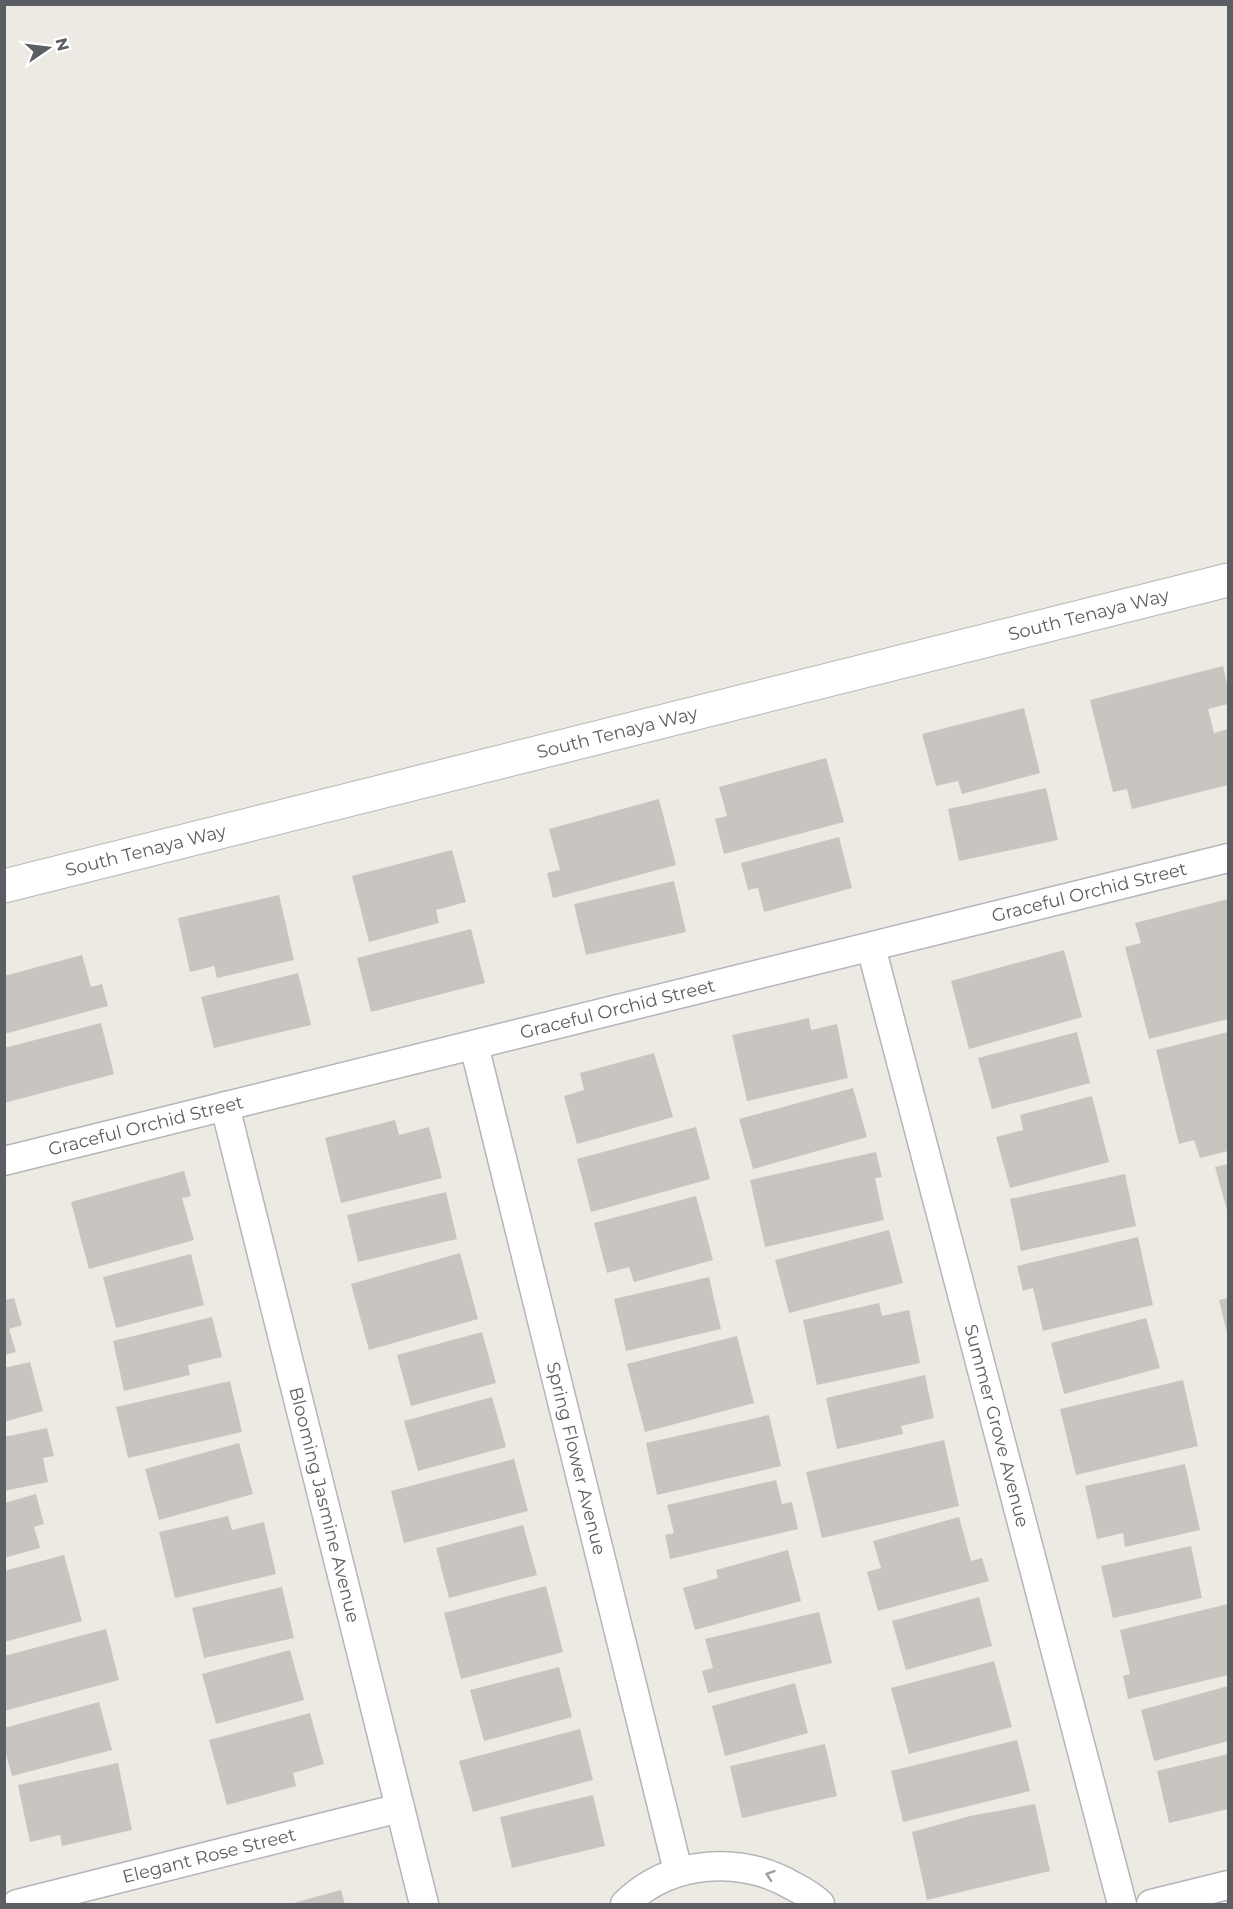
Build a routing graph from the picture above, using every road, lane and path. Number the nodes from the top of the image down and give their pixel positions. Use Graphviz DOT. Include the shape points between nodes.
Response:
graph roads {
  1 [pos="1228,580"];
  2 [pos="1228,858"];
  3 [pos="4,886"];
  4 [pos="872,947"];
  5 [pos="474,1045"];
  6 [pos="225,1106"];
  7 [pos="4,1161"];
  8 [pos="400,1808"];
  9 [pos="678,1871"];
  10 [pos="1228,1885"];
  11 [pos="17,1905"];
  12 [pos="424,1905"];
  13 [pos="625,1905"];
  14 [pos="820,1905"];
  15 [pos="1122,1905"];
  16 [pos="1151,1905"];
  1 -- 3 [label="street, South Tenaya Way"];
  2 -- 4 [label="street, Graceful Orchid Street"];
  4 -- 5 [label="street, Graceful Orchid Street"];
  4 -- 15 [label="street, Summer Grove Avenue"];
  5 -- 6 [label="street, Graceful Orchid Street"];
  5 -- 9 [label="street, Spring Flower Avenue"];
  6 -- 7 [label="street, Graceful Orchid Street"];
  6 -- 8 [label="street, Blooming Jasmine Avenue"];
  8 -- 11 [label="street, Elegant Rose Street"];
  8 -- 12 [label="street, Blooming Jasmine Avenue"];
  9 -- 13 [label="street" via="638,1892"];
  14 -- 9 [label="street, one-way" via="772,1874 725,1864"];
  10 -- 16 [label="street"];
}
